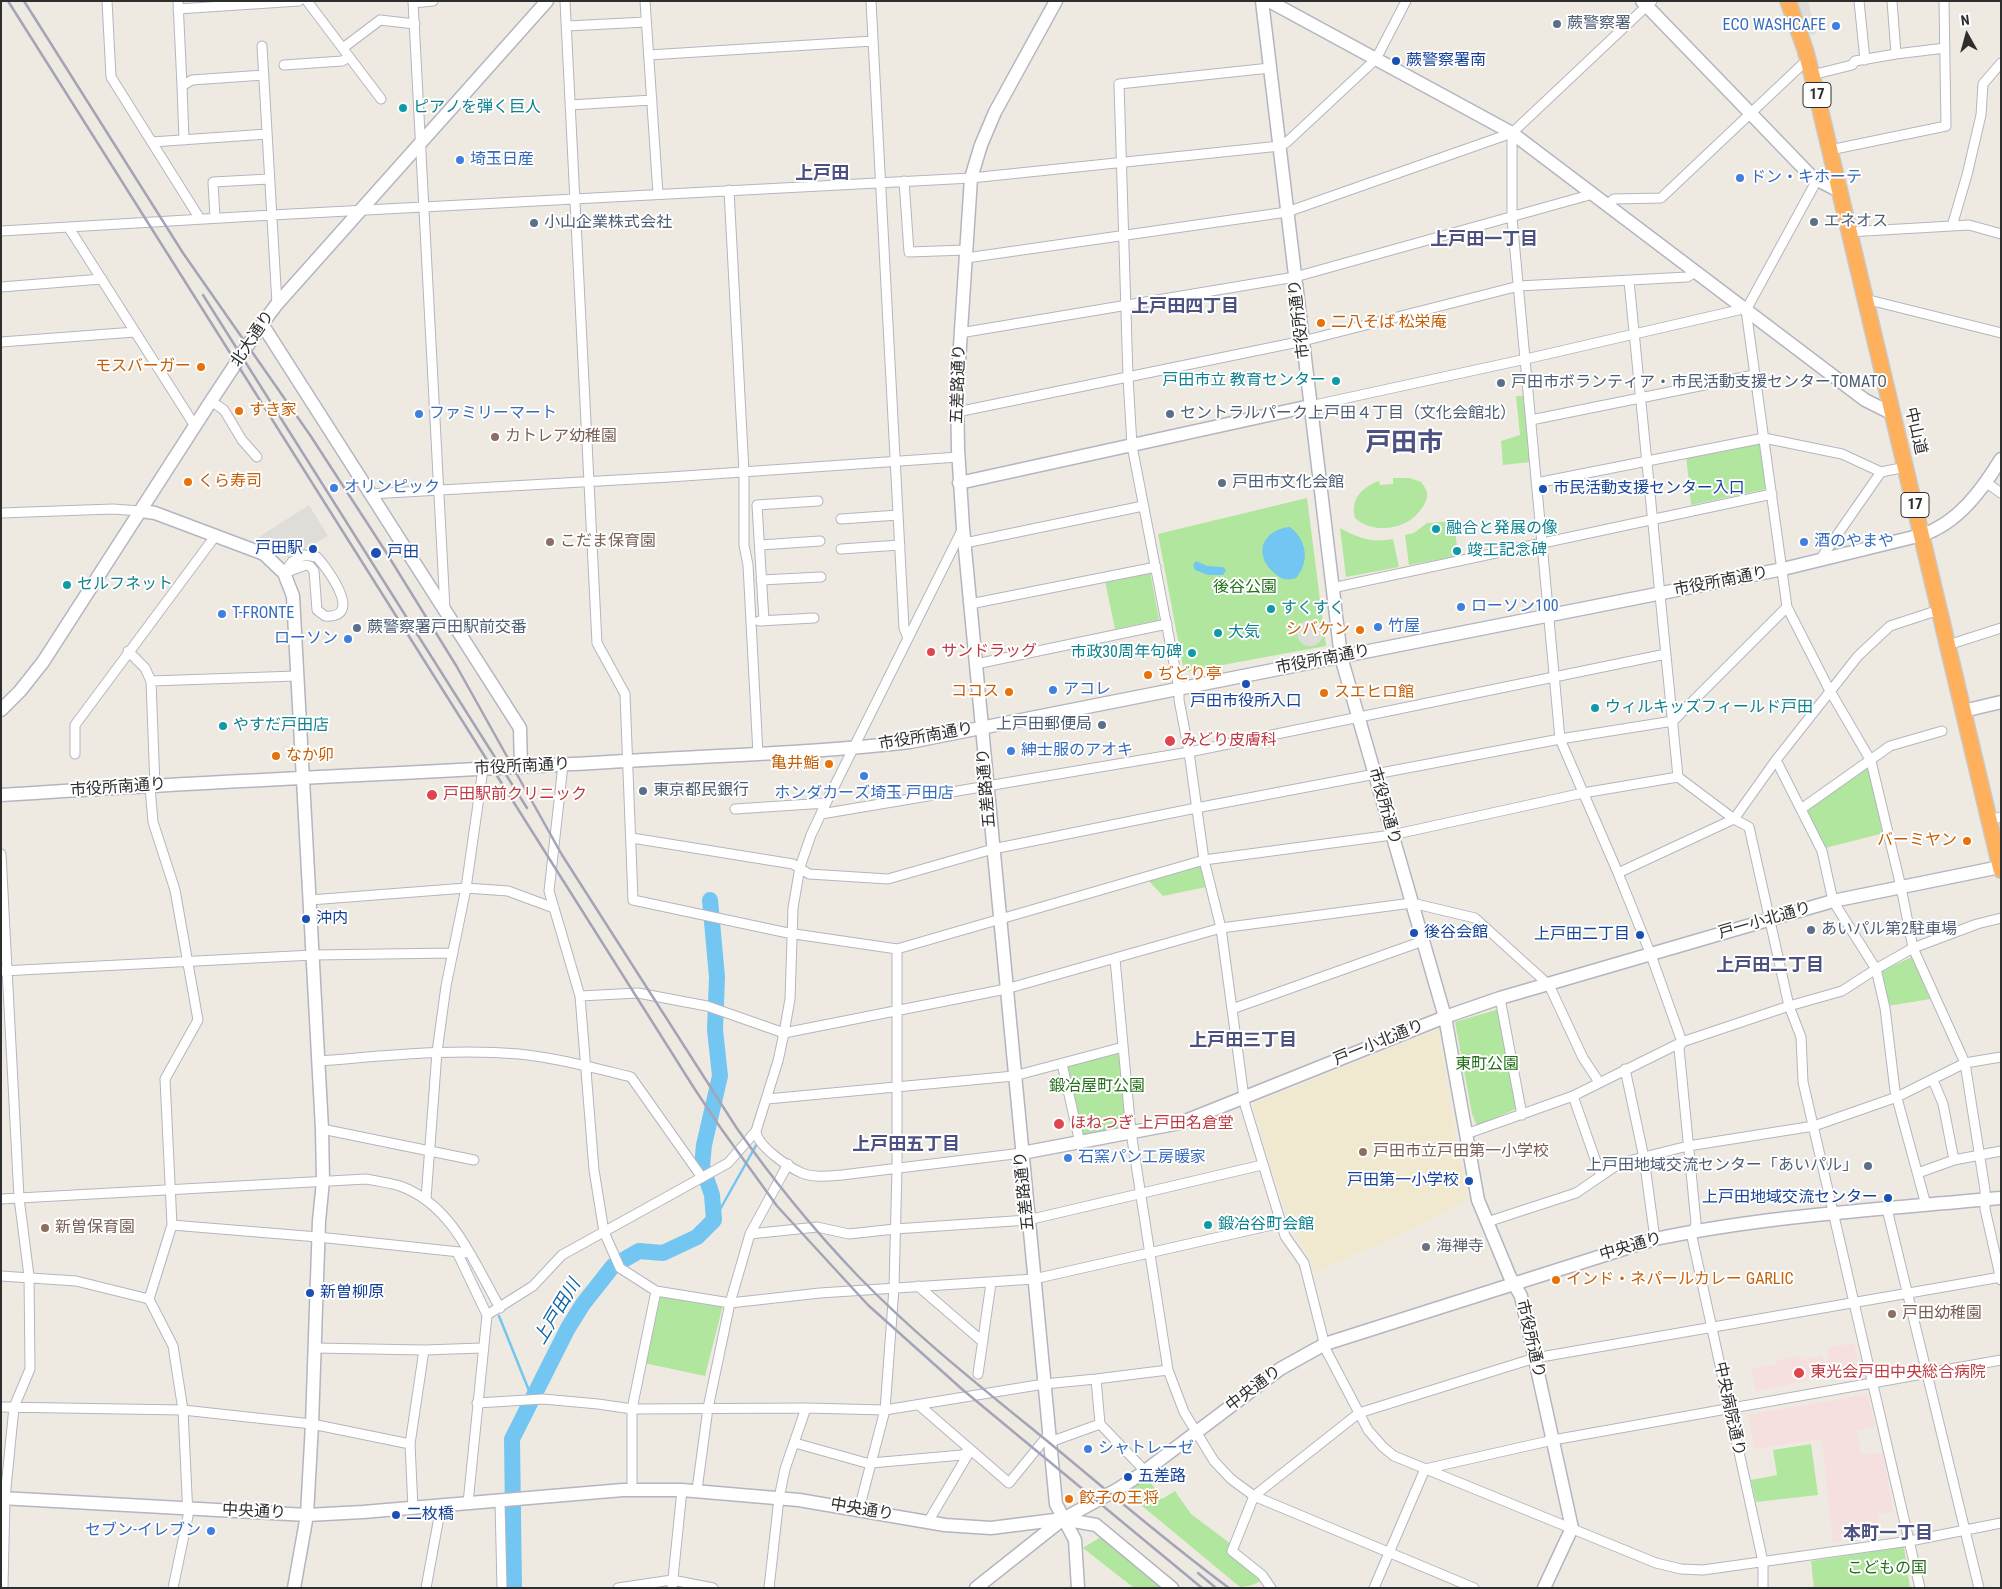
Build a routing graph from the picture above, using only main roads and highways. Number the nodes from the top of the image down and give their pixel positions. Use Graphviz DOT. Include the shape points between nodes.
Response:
graph roads {
  1 [pos="1788,1"];
  2 [pos="1995,818"];
  3 [pos="2000,869"];
  1 -- 2 [label="highway, 中山道 / 17" via="1808,59 1963,711"];
  2 -- 3 [label="highway, 中山道 / 17"];
}
